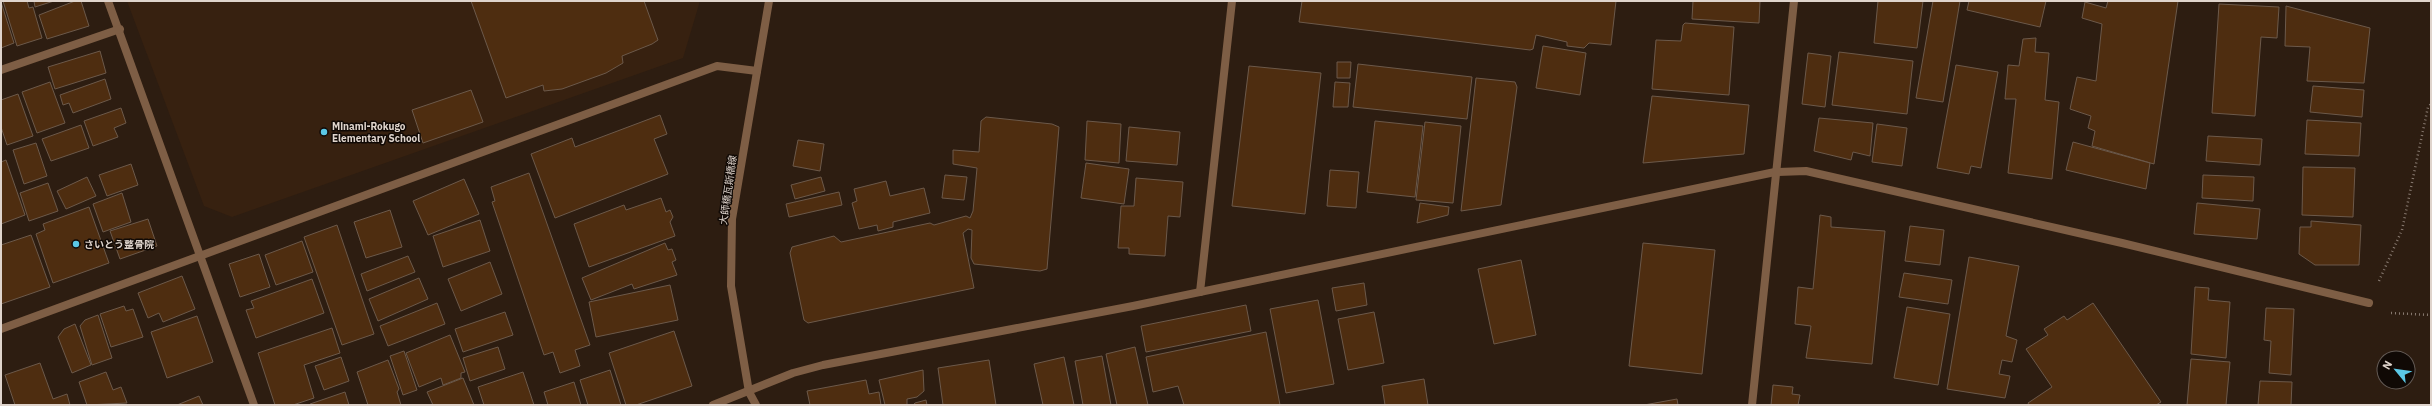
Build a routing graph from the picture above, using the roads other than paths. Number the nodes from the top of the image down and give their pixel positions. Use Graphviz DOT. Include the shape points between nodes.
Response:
graph roads {
  1 [pos="108,1"];
  2 [pos="769,1"];
  3 [pos="1232,1"];
  4 [pos="1794,1"];
  5 [pos="120,29"];
  6 [pos="1,70"];
  7 [pos="757,71"];
  8 [pos="1775,172"];
  9 [pos="200,254"];
  10 [pos="1200,292"];
  11 [pos="2369,303"];
  12 [pos="1,329"];
  13 [pos="749,392"];
  14 [pos="254,405"];
  15 [pos="713,405"];
  16 [pos="756,405"];
  17 [pos="1752,405"];
  1 -- 5 [label="street"];
  2 -- 7 [label="street, 大師橋瓦斯橋線"];
  3 -- 10 [label="street"];
  4 -- 8 [label="street"];
  5 -- 6 [label="street"];
  5 -- 9 [label="street"];
  7 -- 9 [label="street" via="717,66"];
  7 -- 13 [label="street, 大師橋瓦斯橋線" via="732,218 731,286"];
  8 -- 10 [label="street"];
  8 -- 11 [label="street" via="1806,171 2122,243"];
  8 -- 17 [label="street"];
  9 -- 12 [label="street"];
  9 -- 14 [label="street"];
  10 -- 13 [label="street" via="823,364 793,373"];
  13 -- 15 [label="street"];
  13 -- 16 [label="street, 大師橋瓦斯橋線"];
}
